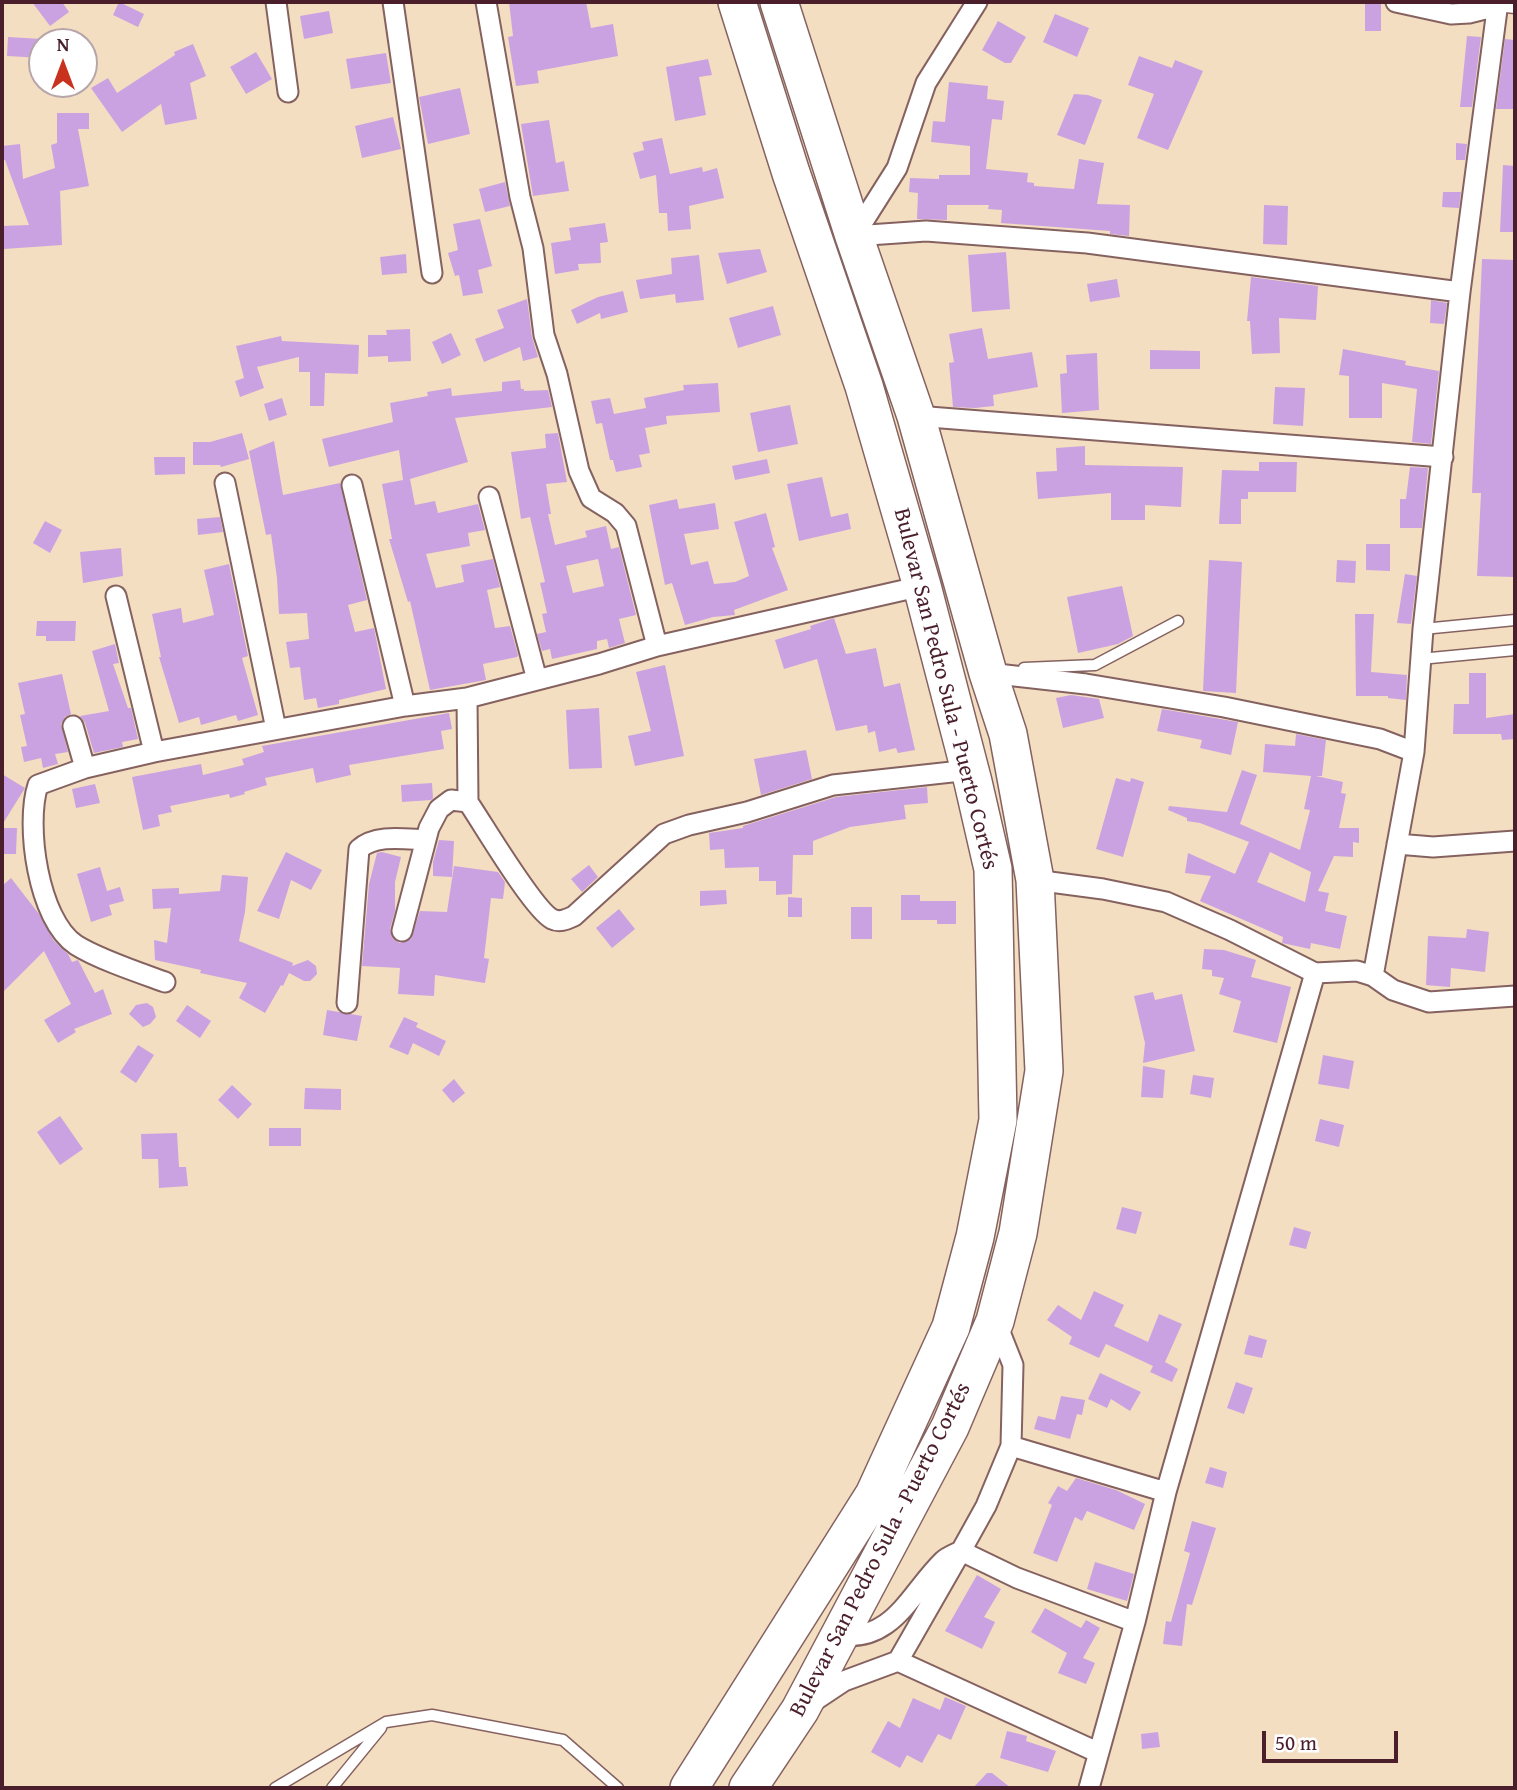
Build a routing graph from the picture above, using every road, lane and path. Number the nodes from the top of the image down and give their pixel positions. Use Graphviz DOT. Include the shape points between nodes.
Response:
graph roads {
  1 [pos="276,2"];
  2 [pos="393,2"];
  3 [pos="486,2"];
  4 [pos="737,2"];
  5 [pos="779,2"];
  6 [pos="977,2"];
  7 [pos="1396,2"];
  8 [pos="1503,5"];
  9 [pos="1452,8"];
  10 [pos="288,92"];
  11 [pos="853,236"];
  12 [pos="432,272"];
  13 [pos="1461,292"];
  14 [pos="916,416"];
  15 [pos="1443,457"];
  16 [pos="225,483"];
  17 [pos="352,485"];
  18 [pos="488,497"];
  19 [pos="922,586"];
  20 [pos="116,596"];
  21 [pos="1515,620"];
  22 [pos="1178,621"];
  23 [pos="1423,629"];
  24 [pos="657,646"];
  25 [pos="1515,650"];
  26 [pos="1420,659"];
  27 [pos="986,669"];
  28 [pos="537,680"];
  29 [pos="467,698"];
  30 [pos="405,706"];
  31 [pos="73,726"];
  32 [pos="276,729"];
  33 [pos="154,752"];
  34 [pos="1414,752"];
  35 [pos="85,768"];
  36 [pos="970,770"];
  37 [pos="468,802"];
  38 [pos="426,840"];
  39 [pos="1515,841"];
  40 [pos="1397,844"];
  41 [pos="1035,880"];
  42 [pos="402,931"];
  43 [pos="1315,973"];
  44 [pos="1373,976"];
  45 [pos="165,982"];
  46 [pos="1515,996"];
  47 [pos="348,1003"];
  48 [pos="995,1321"];
  49 [pos="1011,1446"];
  50 [pos="1166,1492"];
  51 [pos="961,1551"];
  52 [pos="1135,1622"];
  53 [pos="838,1635"];
  54 [pos="898,1661"];
  55 [pos="800,1710"];
  56 [pos="386,1722"];
  57 [pos="1097,1752"];
  58 [pos="275,1788"];
  59 [pos="332,1788"];
  60 [pos="618,1788"];
  61 [pos="689,1788"];
  62 [pos="748,1788"];
  63 [pos="1089,1788"];
  1 -- 10 [label="street"];
  2 -- 12 [label="street"];
  3 -- 24 [label="street" via="533,248 544,335 579,471 591,498 626,526"];
  4 -- 19 [label="highway, Bulevar San Pedro Sula - Puerto Cortés" via="864,386"];
  5 -- 11 [label="highway, Bulevar San Pedro Sula - Puerto Cortés"];
  6 -- 11 [label="street" via="926,83 897,169"];
  7 -- 9 [label="street"];
  8 -- 9 [label="street" via="1469,13"];
  8 -- 13 [label="street"];
  11 -- 13 [label="street" via="926,231 1087,243"];
  11 -- 14 [label="highway, Bulevar San Pedro Sula - Puerto Cortés"];
  13 -- 15 [label="street"];
  14 -- 15 [label="street"];
  14 -- 27 [label="highway, Bulevar San Pedro Sula - Puerto Cortés"];
  15 -- 23 [label="street"];
  16 -- 32 [label="street"];
  17 -- 30 [label="street"];
  18 -- 28 [label="street"];
  19 -- 24 [label="street"];
  19 -- 36 [label="highway, Bulevar San Pedro Sula - Puerto Cortés"];
  20 -- 33 [label="street"];
  21 -- 23 [label="lane"];
  22 -- 27 [label="lane" via="1096,665"];
  23 -- 26 [label="street"];
  24 -- 28 [label="street"];
  25 -- 26 [label="lane"];
  26 -- 34 [label="street"];
  27 -- 34 [label="street" via="1224,707 1380,738"];
  27 -- 41 [label="highway, Bulevar San Pedro Sula - Puerto Cortés" via="1008,734"];
  28 -- 29 [label="street"];
  29 -- 30 [label="street"];
  29 -- 37 [label="street"];
  30 -- 32 [label="street"];
  31 -- 35 [label="street"];
  32 -- 33 [label="street"];
  33 -- 35 [label="street"];
  34 -- 40 [label="street"];
  35 -- 45 [label="street" via="38,785 33,797 36,864 55,922 75,944"];
  36 -- 37 [label="street" via="833,785 664,834 563,921 552,919 532,897"];
  36 -- 61 [label="highway, Bulevar San Pedro Sula - Puerto Cortés" via="993,869 998,1120 951,1327 874,1495"];
  37 -- 38 [label="street" via="451,800 439,809"];
  38 -- 42 [label="street"];
  38 -- 47 [label="street" via="396,838 368,842 359,849"];
  39 -- 40 [label="street" via="1433,847"];
  40 -- 44 [label="street"];
  41 -- 43 [label="street" via="1166,902"];
  41 -- 48 [label="highway, Bulevar San Pedro Sula - Puerto Cortés" via="1044,1071 1018,1233"];
  43 -- 44 [label="street" via="1357,971"];
  43 -- 50 [label="street"];
  44 -- 46 [label="street" via="1393,990 1429,1002"];
  48 -- 49 [label="street" via="1013,1365"];
  48 -- 53 [label="highway, Bulevar San Pedro Sula - Puerto Cortés" via="950,1427"];
  49 -- 50 [label="street"];
  49 -- 51 [label="street"];
  50 -- 52 [label="street"];
  51 -- 52 [label="street" via="1017,1578"];
  51 -- 53 [label="street" via="944,1560 902,1611 880,1629 856,1638"];
  51 -- 54 [label="street"];
  52 -- 57 [label="street"];
  53 -- 55 [label="highway, Bulevar San Pedro Sula - Puerto Cortés"];
  54 -- 55 [label="street" via="844,1681"];
  54 -- 57 [label="street"];
  55 -- 62 [label="highway, Bulevar San Pedro Sula - Puerto Cortés"];
  56 -- 58 [label="lane"];
  56 -- 59 [label="lane"];
  56 -- 60 [label="lane" via="432,1715 563,1740"];
  57 -- 63 [label="street"];
}
